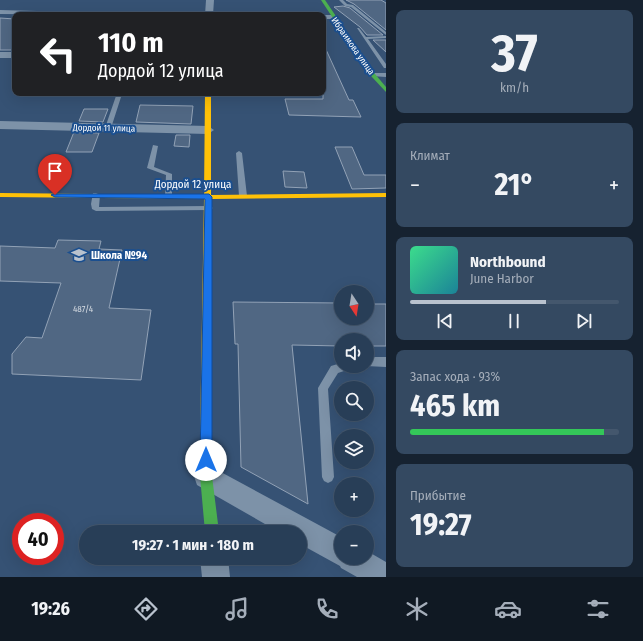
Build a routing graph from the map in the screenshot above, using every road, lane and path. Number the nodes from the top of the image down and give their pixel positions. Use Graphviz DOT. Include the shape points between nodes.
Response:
graph roads {
  1 [pos="210,0"];
  2 [pos="323,0"];
  3 [pos="341,0"];
  4 [pos="0,12"];
  5 [pos="12,12"];
  6 [pos="210,12"];
  7 [pos="326,17"];
  8 [pos="333,17"];
  9 [pos="358,29"];
  10 [pos="386,34"];
  11 [pos="386,37"];
  12 [pos="365,38"];
  13 [pos="0,55"];
  14 [pos="12,55"];
  15 [pos="386,67"];
  16 [pos="373,75"];
  17 [pos="386,75"];
  18 [pos="386,90"];
  19 [pos="118,96"];
  20 [pos="208,96"];
  21 [pos="0,125"];
  22 [pos="108,128"];
  23 [pos="208,130"];
  24 [pos="155,146"];
  25 [pos="239,153"];
  26 [pos="386,194"];
  27 [pos="0,195"];
  28 [pos="96,196"];
  29 [pos="169,196"];
  30 [pos="243,196"];
  31 [pos="209,197"];
  32 [pos="208,208"];
  33 [pos="374,362"];
  34 [pos="386,362"];
  35 [pos="334,370"];
  36 [pos="206,476"];
  37 [pos="328,477"];
  38 [pos="211,525"];
  39 [pos="215,565"];
  40 [pos="360,566"];
  41 [pos="216,577"];
  1 -- 6 [label="street"];
  2 -- 8 [label="street, Ибраимова улица"];
  3 -- 10 [label="lane"];
  4 -- 5 [label="street"];
  7 -- 8 [label="street"];
  8 -- 16 [label="street, Ибраимова улица"];
  9 -- 12 [label="lane"];
  11 -- 12 [label="lane"];
  12 -- 15 [label="lane"];
  13 -- 14 [label="street"];
  16 -- 17 [label="lane"];
  16 -- 18 [label="street, Ибраимова улица"];
  19 -- 22 [label="lane"];
  20 -- 23 [label="street"];
  21 -- 22 [label="street, Дордой 11 улица"];
  22 -- 23 [label="street, Дордой 11 улица"];
  23 -- 31 [label="street"];
  24 -- 29 [label="lane" via="150,168 169,174"];
  25 -- 30 [label="lane"];
  26 -- 30 [label="street, Дордой 12 улица"];
  27 -- 28 [label="street, Дордой 12 улица"];
  28 -- 29 [label="street, Дордой 12 улица"];
  28 -- 32 [label="lane" via="96,209"];
  29 -- 31 [label="street, Дордой 12 улица"];
  30 -- 31 [label="street, Дордой 12 улица"];
  31 -- 32 [label="street"];
  32 -- 36 [label="street"];
  33 -- 34 [label="lane"];
  35 -- 37 [label="lane" via="322,388"];
  36 -- 38 [label="street"];
  36 -- 40 [label="street"];
  39 -- 41 [label="street"];
}
